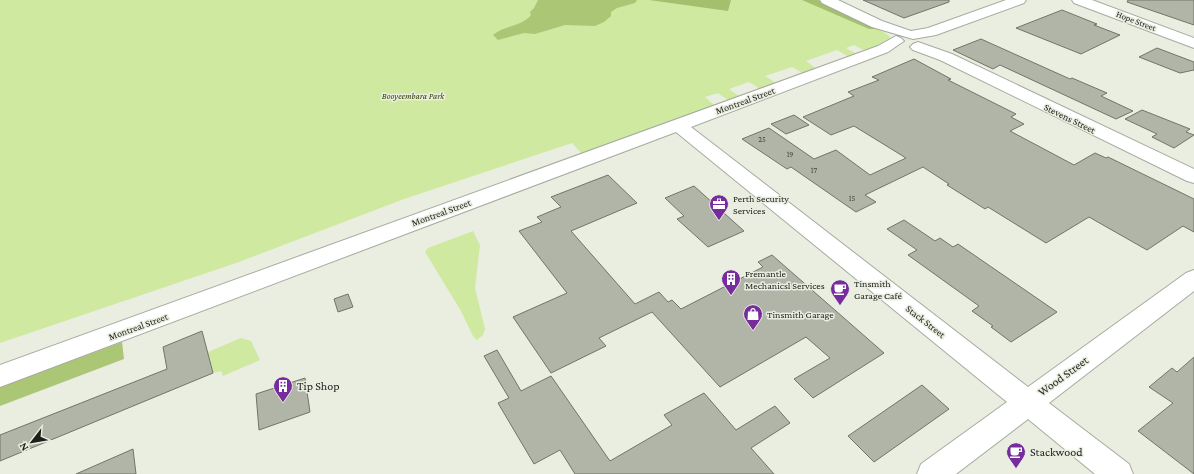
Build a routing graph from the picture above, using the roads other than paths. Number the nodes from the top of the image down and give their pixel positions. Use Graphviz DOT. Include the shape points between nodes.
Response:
graph roads {
  1 [pos="827,0"];
  2 [pos="1019,0"];
  3 [pos="1079,0"];
  4 [pos="910,40"];
  5 [pos="1194,43"];
  6 [pos="678,125"];
  7 [pos="1194,177"];
  8 [pos="1194,279"];
  9 [pos="0,376"];
  10 [pos="1028,401"];
  11 [pos="932,474"];
  12 [pos="1118,474"];
  1 -- 4 [label="street, Stevens Street"];
  2 -- 4 [label="street, Montreal Street"];
  3 -- 5 [label="street, Hope Street"];
  4 -- 6 [label="street, Montreal Street"];
  4 -- 7 [label="street, Stevens Street"];
  6 -- 9 [label="street, Montreal Street"];
  6 -- 10 [label="street, Stack Street"];
  8 -- 10 [label="street, Wood Street"];
  10 -- 11 [label="street, Wood Street"];
  10 -- 12 [label="street, Stack Street"];
}
